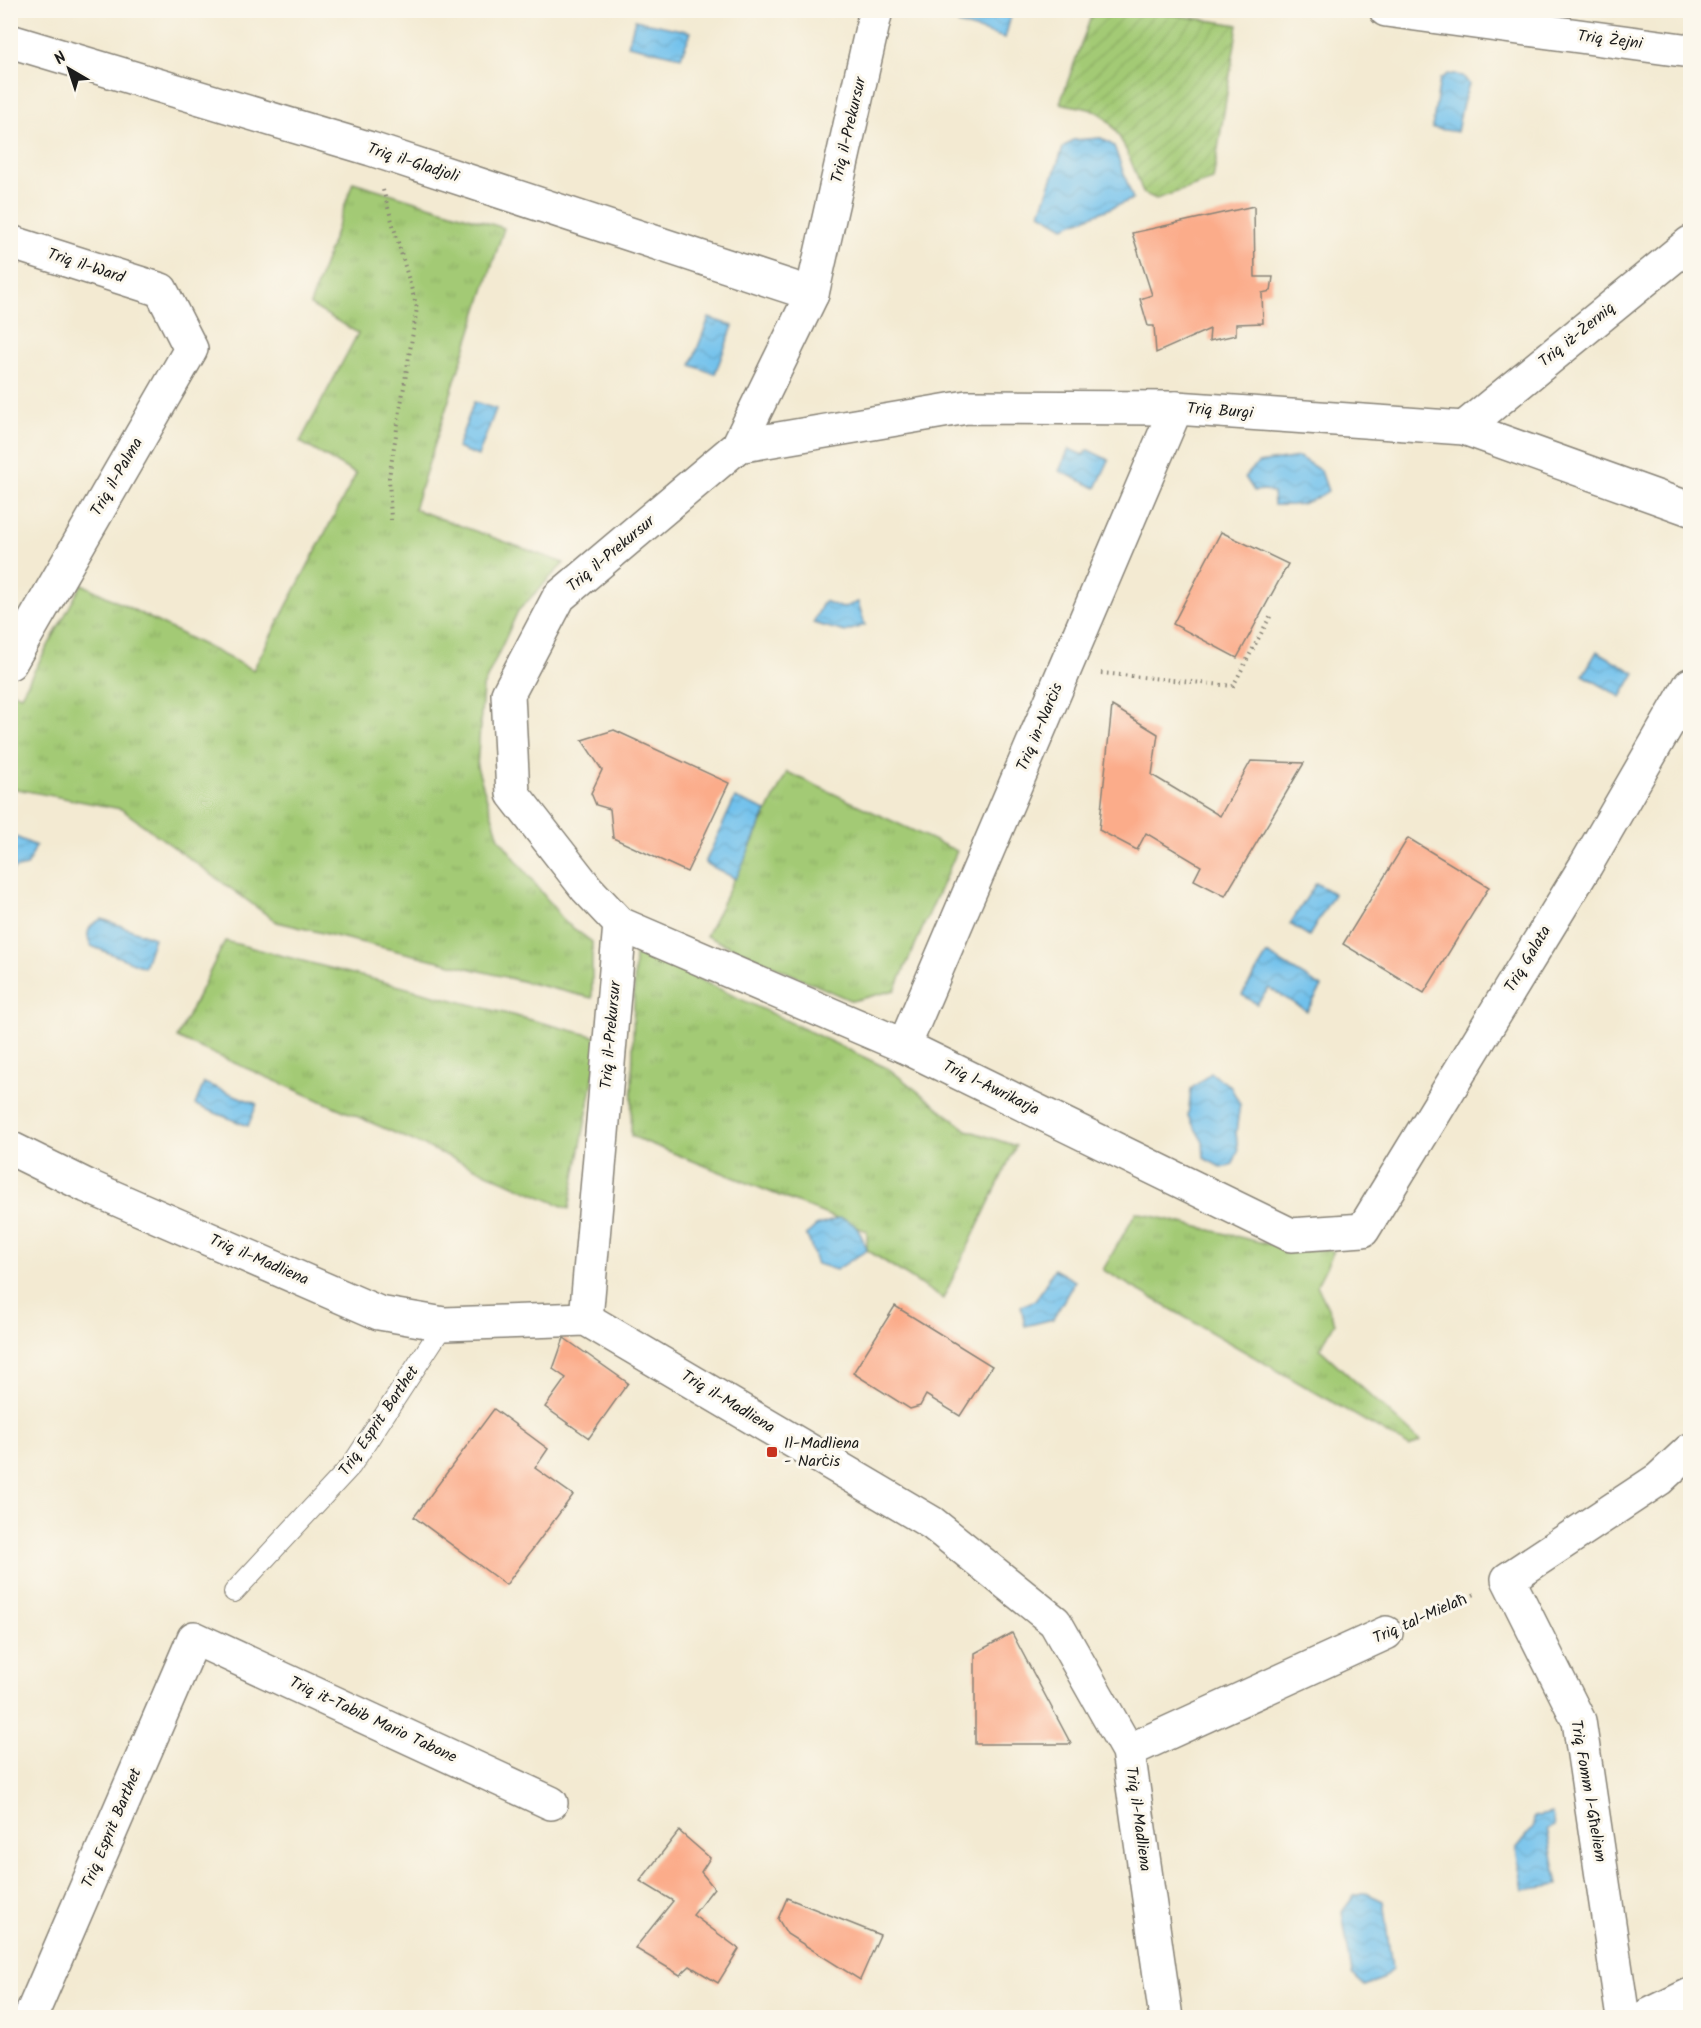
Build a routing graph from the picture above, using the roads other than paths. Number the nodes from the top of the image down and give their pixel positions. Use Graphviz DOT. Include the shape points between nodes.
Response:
graph roads {
  1 [pos="876,10"];
  2 [pos="1386,10"];
  3 [pos="10,41"];
  4 [pos="1690,51"];
  5 [pos="10,242"];
  6 [pos="1690,243"];
  7 [pos="160,290"];
  8 [pos="812,294"];
  9 [pos="1176,408"];
  10 [pos="1464,428"];
  11 [pos="738,446"];
  12 [pos="1690,509"];
  13 [pos="10,663"];
  14 [pos="1690,685"];
  15 [pos="620,924"];
  16 [pos="904,1046"];
  17 [pos="10,1148"];
  18 [pos="1363,1230"];
  19 [pos="586,1319"];
  20 [pos="444,1324"];
  21 [pos="1690,1450"];
  22 [pos="234,1592"];
  23 [pos="1386,1633"];
  24 [pos="194,1638"];
  25 [pos="1128,1751"];
  26 [pos="551,1803"];
  27 [pos="1690,1995"];
  28 [pos="30,2018"];
  29 [pos="1166,2018"];
  30 [pos="1623,2018"];
  31 [pos="1642,2018"];
  1 -- 8 [label="street, Triq il-Prekursur"];
  2 -- 4 [label="street, Triq Żejni"];
  3 -- 8 [label="street, Triq il-Gladjoli" via="370,149"];
  5 -- 7 [label="street, Triq il-Ward"];
  6 -- 10 [label="street, Triq iż-Żerniq"];
  7 -- 13 [label="street, Triq il-Palma" via="191,349"];
  8 -- 11 [label="street, Triq il-Prekursur"];
  9 -- 10 [label="street, Triq Burgi"];
  9 -- 11 [label="street, Triq Burgi" via="967,406"];
  9 -- 16 [label="street, Triq in-Narċis"];
  10 -- 12 [label="street, Triq Burgi"];
  11 -- 15 [label="street, Triq il-Prekursur" via="559,597 508,694 513,794 587,890"];
  14 -- 18 [label="street, Triq Galata" via="1586,865"];
  15 -- 16 [label="street, Triq l-Awrikarja"];
  15 -- 19 [label="street, Triq il-Prekursur"];
  16 -- 18 [label="street, Triq l-Awrikarja" via="1291,1235"];
  17 -- 20 [label="street, Triq il-Madliena" via="87,1186 379,1313"];
  19 -- 20 [label="street, Triq il-Madliena"];
  19 -- 25 [label="street, Triq il-Madliena" via="941,1530 1055,1622"];
  20 -- 22 [label="lane, Triq Esprit Barthet" via="351,1466"];
  21 -- 30 [label="street, Triq Fomm l-Għeliem" via="1659,1479 1508,1579 1579,1721"];
  23 -- 25 [label="street, Triq tal-Mielaħ"];
  24 -- 26 [label="street, Triq it-Tabib Mario Tabone"];
  24 -- 28 [label="street, Triq Esprit Barthet"];
  25 -- 29 [label="street, Triq il-Madliena"];
  27 -- 31 [label="street"];
}
